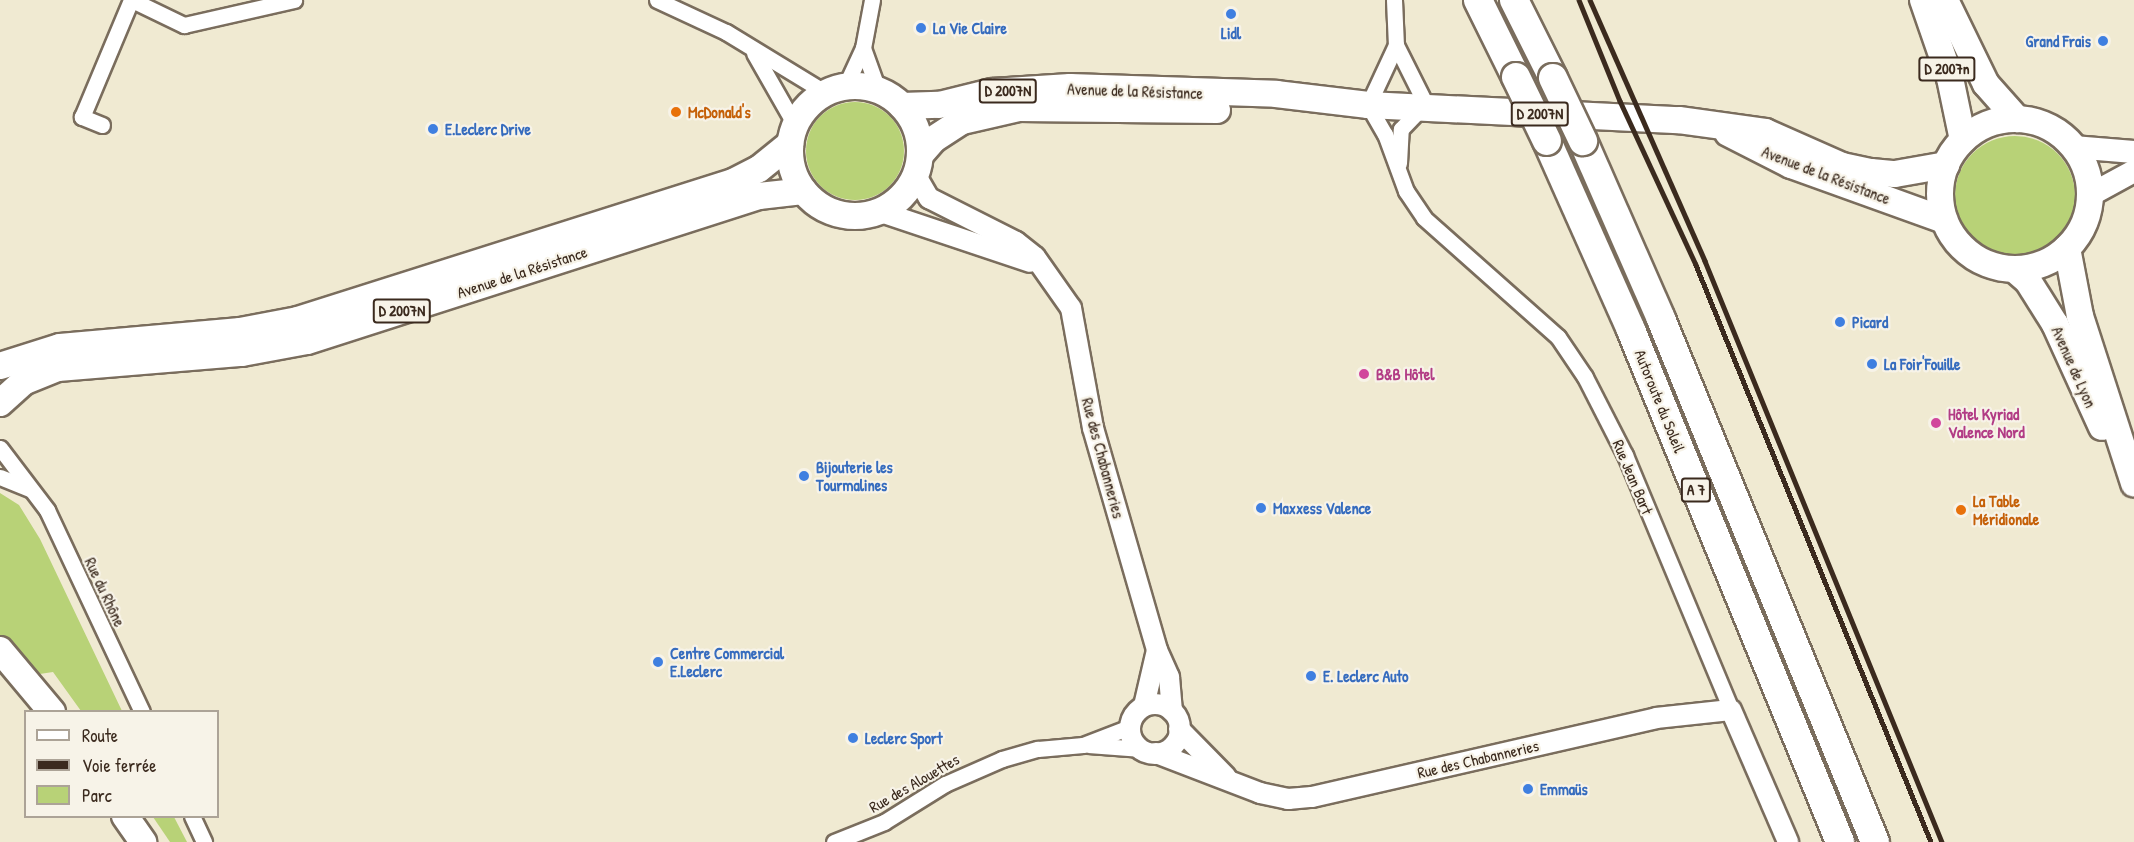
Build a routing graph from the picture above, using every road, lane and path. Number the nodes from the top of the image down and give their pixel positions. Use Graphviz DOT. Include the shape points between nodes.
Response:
graph roads {
  1 [pos="131,0"];
  2 [pos="294,0"];
  3 [pos="657,0"];
  4 [pos="872,0"];
  5 [pos="1394,0"];
  6 [pos="1478,0"];
  7 [pos="1514,0"];
  8 [pos="1923,0"];
  9 [pos="1945,0"];
  10 [pos="1396,45"];
  11 [pos="863,48"];
  12 [pos="753,51"];
  13 [pos="835,90"];
  14 [pos="878,90"];
  15 [pos="1368,105"];
  16 [pos="902,106"];
  17 [pos="1425,109"];
  18 [pos="2017,119"];
  19 [pos="1711,124"];
  20 [pos="102,125"];
  21 [pos="793,134"];
  22 [pos="1963,140"];
  23 [pos="2073,147"];
  24 [pos="2134,152"];
  25 [pos="918,165"];
  26 [pos="1946,165"];
  27 [pos="1399,166"];
  28 [pos="2134,171"];
  29 [pos="804,191"];
  30 [pos="2090,195"];
  31 [pos="878,211"];
  32 [pos="1944,220"];
  33 [pos="2067,248"];
  34 [pos="2014,269"];
  35 [pos="1046,270"];
  36 [pos="0,366"];
  37 [pos="0,403"];
  38 [pos="0,448"];
  39 [pos="0,477"];
  40 [pos="2131,477"];
  41 [pos="33,490"];
  42 [pos="0,650"];
  43 [pos="1156,650"];
  44 [pos="0,675"];
  45 [pos="1144,706"];
  46 [pos="30,710"];
  47 [pos="51,710"];
  48 [pos="142,710"];
  49 [pos="1731,710"];
  50 [pos="1176,720"];
  51 [pos="1130,727"];
  52 [pos="1083,745"];
  53 [pos="1149,751"];
  54 [pos="1227,779"];
  55 [pos="126,818"];
  56 [pos="193,818"];
  57 [pos="143,842"];
  58 [pos="204,842"];
  59 [pos="834,842"];
  60 [pos="1788,842"];
  61 [pos="1840,842"];
  62 [pos="1875,842"];
  1 -- 2 [label="street" via="184,25"];
  1 -- 20 [label="street" via="82,117"];
  3 -- 12 [label="street" via="726,32"];
  4 -- 11 [label="street"];
  5 -- 10 [label="street"];
  6 -- 61 [label="highway, Autoroute du Soleil / A 7, bridge" via="1547,141 1631,330"];
  7 -- 62 [label="highway, Autoroute du Soleil / A 7, bridge" via="1583,141 1661,319"];
  8 -- 22 [label="main road, D 2007n" via="1950,78"];
  9 -- 18 [label="main road, D 2007n" via="1986,84"];
  10 -- 15 [label="street"];
  10 -- 17 [label="street"];
  11 -- 13 [label="street"];
  11 -- 14 [label="street"];
  12 -- 13 [label="street"];
  12 -- 21 [label="street"];
  13 -- 14 [label="main road"];
  13 -- 21 [label="main road" via="803,112"];
  14 -- 16 [label="main road"];
  15 -- 16 [label="main road, Avenue de la Résistance / D 2007N" via="1276,94 1070,87 993,92 927,107"];
  15 -- 17 [label="main road, Avenue de la Résistance / D 2007N"];
  15 -- 25 [label="main road, Avenue de la Résistance / D 2007N" via="1273,110 1019,108 962,121 934,139"];
  15 -- 27 [label="street, Rue Jean Bart"];
  16 -- 25 [label="main road" via="916,129"];
  17 -- 19 [label="main road, Avenue de la Résistance / D 2007N"];
  17 -- 27 [label="street, Rue Jean Bart" via="1401,129"];
  18 -- 22 [label="main road" via="1979,128"];
  18 -- 23 [label="main road" via="2048,127"];
  19 -- 26 [label="main road, Avenue de la Résistance / D 2007N" via="1765,132 1842,166 1871,172 1895,174"];
  19 -- 32 [label="main road, Avenue de la Résistance / D 2007N" via="1791,165"];
  21 -- 29 [label="main road" via="795,177"];
  21 -- 36 [label="main road, Avenue de la Résistance / D 2007N" via="759,169 734,182 298,320 240,331 60,347"];
  22 -- 26 [label="main road"];
  23 -- 24 [label="main road"];
  23 -- 30 [label="main road" via="2082,162"];
  25 -- 31 [label="main road" via="900,197"];
  25 -- 35 [label="street, Rue des Chabanneries" via="929,198 1016,242"];
  26 -- 32 [label="main road" via="1940,193"];
  27 -- 49 [label="street, Rue Jean Bart" via="1406,191 1424,218 1558,337 1585,377 1625,455"];
  28 -- 30 [label="main road"];
  29 -- 31 [label="main road" via="833,211 856,215"];
  29 -- 37 [label="main road, Avenue de la Résistance / D 2007N" via="759,196 307,341 242,353 58,368 23,382"];
  30 -- 33 [label="main road" via="2083,224"];
  31 -- 35 [label="street" via="1017,256"];
  32 -- 34 [label="main road" via="1970,254 1983,262"];
  33 -- 34 [label="main road" via="2051,260"];
  33 -- 40 [label="main road, Avenue de Lyon" via="2080,316"];
  34 -- 40 [label="main road, Avenue de Lyon" via="2028,281 2050,315 2094,412"];
  35 -- 43 [label="street, Rue des Chabanneries" via="1071,308 1093,428"];
  38 -- 41 [label="street, Rue du Rhône"];
  39 -- 41 [label="street"];
  41 -- 48 [label="street, Rue du Rhône" via="57,528"];
  42 -- 47 [label="main road"];
  43 -- 45 [label="street, Rue des Chabanneries"];
  43 -- 50 [label="street, Rue des Chabanneries" via="1168,677"];
  44 -- 46 [label="main road"];
  45 -- 50 [label="street" via="1154,704"];
  45 -- 51 [label="street"];
  49 -- 54 [label="street, Rue des Chabanneries" via="1656,718 1312,797 1288,799"];
  49 -- 60 [label="street, Rue Jean Bart"];
  50 -- 53 [label="street" via="1173,746"];
  50 -- 54 [label="street, Rue des Chabanneries"];
  51 -- 52 [label="street"];
  51 -- 53 [label="street" via="1131,735"];
  52 -- 53 [label="street"];
  52 -- 59 [label="street, Rue des Alouettes" via="1038,749 1002,759 945,784 884,822"];
  53 -- 54 [label="street, Rue des Chabanneries"];
  55 -- 57 [label="main road"];
  56 -- 58 [label="street"];
}
